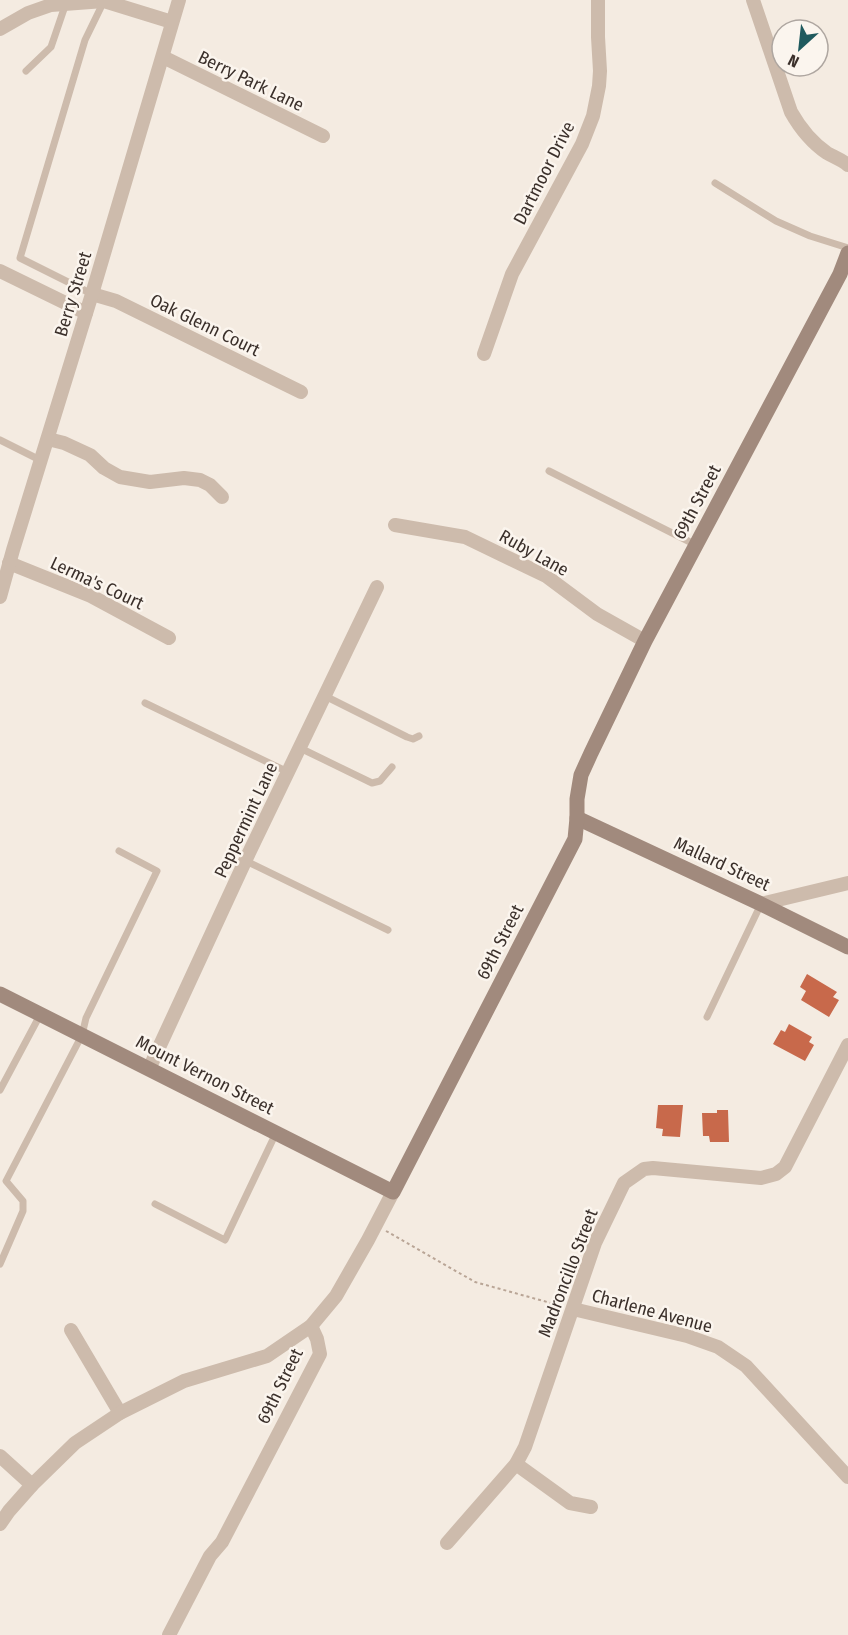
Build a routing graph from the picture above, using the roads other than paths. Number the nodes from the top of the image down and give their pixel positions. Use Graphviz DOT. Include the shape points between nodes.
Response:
graph roads {
  1 [pos="179,0"];
  2 [pos="598,0"];
  3 [pos="753,0"];
  4 [pos="104,1"];
  5 [pos="66,3"];
  6 [pos="172,22"];
  7 [pos="0,29"];
  8 [pos="163,57"];
  9 [pos="26,71"];
  10 [pos="323,136"];
  11 [pos="848,165"];
  12 [pos="715,183"];
  13 [pos="848,248"];
  14 [pos="848,253"];
  15 [pos="0,272"];
  16 [pos="92,294"];
  17 [pos="86,313"];
  18 [pos="484,354"];
  19 [pos="301,392"];
  20 [pos="48,439"];
  21 [pos="0,440"];
  22 [pos="42,461"];
  23 [pos="549,471"];
  24 [pos="222,497"];
  25 [pos="395,525"];
  26 [pos="696,545"];
  27 [pos="8,554"];
  28 [pos="377,587"];
  29 [pos="0,597"];
  30 [pos="169,638"];
  31 [pos="645,641"];
  32 [pos="325,696"];
  33 [pos="145,703"];
  34 [pos="419,736"];
  35 [pos="300,748"];
  36 [pos="392,767"];
  37 [pos="288,772"];
  38 [pos="578,818"];
  39 [pos="119,851"];
  40 [pos="246,861"];
  41 [pos="848,882"];
  42 [pos="761,904"];
  43 [pos="388,930"];
  44 [pos="848,947"];
  45 [pos="0,994"];
  46 [pos="40,1014"];
  47 [pos="707,1017"];
  48 [pos="82,1035"];
  49 [pos="848,1045"];
  50 [pos="149,1069"];
  51 [pos="0,1089"];
  52 [pos="276,1133"];
  53 [pos="393,1192"];
  54 [pos="155,1204"];
  55 [pos="0,1264"];
  56 [pos="573,1309"];
  57 [pos="311,1326"];
  58 [pos="71,1330"];
  59 [pos="120,1413"];
  60 [pos="0,1456"];
  61 [pos="516,1464"];
  62 [pos="848,1477"];
  63 [pos="32,1485"];
  64 [pos="591,1507"];
  65 [pos="0,1524"];
  66 [pos="447,1543"];
  67 [pos="169,1635"];
  1 -- 6 [label="street, Berry Street"];
  2 -- 18 [label="street, Dartmoor Drive" via="600,71 592,116 582,144 512,274"];
  3 -- 11 [label="street" via="797,122 817,146"];
  4 -- 5 [label="street"];
  4 -- 6 [label="street"];
  4 -- 16 [label="lane" via="85,40 20,258"];
  5 -- 7 [label="street" via="28,13"];
  5 -- 9 [label="lane" via="51,47"];
  6 -- 8 [label="street, Berry Street"];
  8 -- 10 [label="street, Berry Park Lane"];
  8 -- 16 [label="street, Berry Street"];
  12 -- 13 [label="lane" via="776,221"];
  14 -- 26 [label="street, 69th Street"];
  15 -- 17 [label="street"];
  16 -- 17 [label="street, Berry Street"];
  16 -- 19 [label="street, Oak Glenn Court" via="116,301"];
  17 -- 20 [label="street, Berry Street"];
  20 -- 22 [label="street, Berry Street"];
  20 -- 24 [label="street" via="90,455 120,477 150,482 200,480"];
  21 -- 22 [label="lane"];
  22 -- 27 [label="street, Berry Street"];
  23 -- 26 [label="lane"];
  25 -- 31 [label="street, Ruby Lane" via="465,537 546,576 597,614"];
  26 -- 31 [label="street, 69th Street"];
  27 -- 29 [label="street, Berry Street"];
  27 -- 30 [label="street, Lerma's Court"];
  28 -- 32 [label="street, Peppermint Lane"];
  31 -- 38 [label="street, 69th Street" via="581,776"];
  32 -- 34 [label="lane" via="407,737"];
  32 -- 35 [label="street, Peppermint Lane"];
  33 -- 37 [label="lane"];
  35 -- 36 [label="lane" via="372,783 380,781"];
  35 -- 37 [label="street, Peppermint Lane"];
  37 -- 40 [label="street, Peppermint Lane"];
  38 -- 42 [label="street, Mallard Street"];
  38 -- 53 [label="street, 69th Street" via="575,839"];
  39 -- 48 [label="lane" via="157,871 86,1018"];
  40 -- 43 [label="lane"];
  40 -- 50 [label="street, Peppermint Lane"];
  41 -- 42 [label="street"];
  42 -- 44 [label="street, Mallard Street"];
  42 -- 47 [label="lane"];
  45 -- 46 [label="street, Mount Vernon Street"];
  46 -- 48 [label="street, Mount Vernon Street"];
  46 -- 51 [label="lane"];
  48 -- 50 [label="street, Mount Vernon Street"];
  48 -- 55 [label="lane" via="6,1181 23,1201 23,1211"];
  49 -- 56 [label="street, Madroncillo Street" via="785,1167 776,1174 761,1178 653,1168 644,1169 624,1184 595,1243"];
  50 -- 52 [label="street, Mount Vernon Street"];
  52 -- 53 [label="street, Mount Vernon Street"];
  52 -- 54 [label="lane" via="225,1240"];
  53 -- 57 [label="street, 69th Street" via="336,1296"];
  56 -- 61 [label="street, Madroncillo Street"];
  56 -- 62 [label="street, Charlene Avenue" via="718,1347 746,1366"];
  57 -- 59 [label="street" via="267,1356 184,1381"];
  57 -- 67 [label="street, 69th Street" via="320,1354"];
  58 -- 59 [label="street"];
  59 -- 63 [label="street" via="75,1443"];
  60 -- 63 [label="street"];
  61 -- 64 [label="street" via="570,1503"];
  61 -- 66 [label="street, Madroncillo Street"];
  63 -- 65 [label="street"];
}
